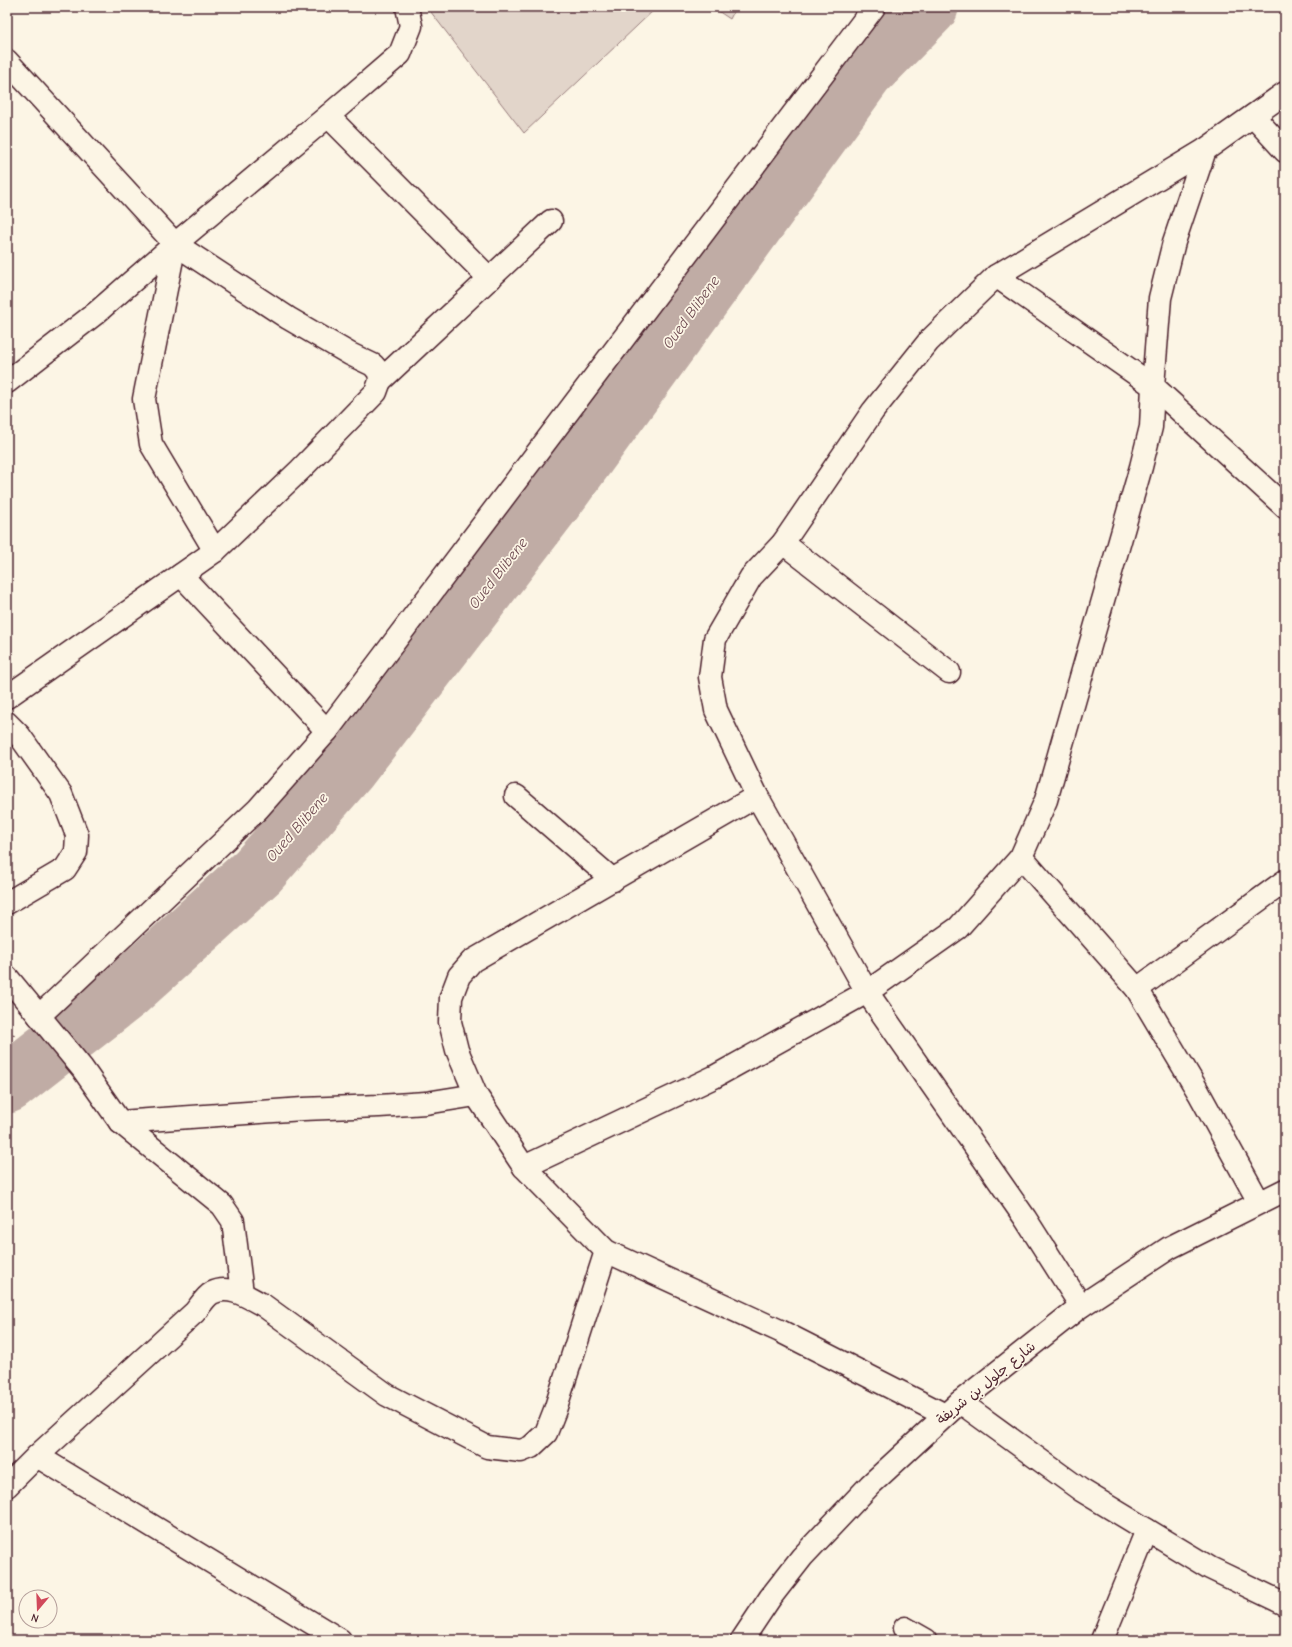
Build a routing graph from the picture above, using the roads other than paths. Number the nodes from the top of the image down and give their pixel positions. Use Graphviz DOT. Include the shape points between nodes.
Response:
graph roads {
  1 [pos="407,7"];
  2 [pos="874,7"];
  3 [pos="7,61"];
  4 [pos="1285,93"];
  5 [pos="328,116"];
  6 [pos="1253,116"];
  7 [pos="1205,150"];
  8 [pos="1285,151"];
  9 [pos="552,221"];
  10 [pos="176,244"];
  11 [pos="996,276"];
  12 [pos="490,279"];
  13 [pos="380,381"];
  14 [pos="7,382"];
  15 [pos="1153,386"];
  16 [pos="1285,507"];
  17 [pos="783,542"];
  18 [pos="215,551"];
  19 [pos="181,575"];
  20 [pos="949,672"];
  21 [pos="7,697"];
  22 [pos="7,723"];
  23 [pos="327,730"];
  24 [pos="516,796"];
  25 [pos="757,796"];
  26 [pos="1021,857"];
  27 [pos="613,880"];
  28 [pos="1285,881"];
  29 [pos="7,903"];
  30 [pos="7,976"];
  31 [pos="1137,989"];
  32 [pos="867,992"];
  33 [pos="44,1023"];
  34 [pos="476,1095"];
  35 [pos="120,1122"];
  36 [pos="524,1167"];
  37 [pos="1285,1190"];
  38 [pos="1259,1202"];
  39 [pos="606,1251"];
  40 [pos="242,1293"];
  41 [pos="1081,1306"];
  42 [pos="953,1408"];
  43 [pos="38,1456"];
  44 [pos="7,1486"];
  45 [pos="1147,1530"];
  46 [pos="1285,1604"];
  47 [pos="905,1628"];
  48 [pos="340,1640"];
  49 [pos="742,1640"];
  50 [pos="926,1640"];
  51 [pos="1102,1640"];
  1 -- 5 [label="street" via="411,26 400,54"];
  2 -- 23 [label="street"];
  3 -- 10 [label="street"];
  4 -- 6 [label="street"];
  5 -- 10 [label="street"];
  5 -- 12 [label="street"];
  6 -- 7 [label="street"];
  6 -- 8 [label="street"];
  7 -- 11 [label="street"];
  7 -- 15 [label="street" via="1174,242 1160,298"];
  9 -- 12 [label="street"];
  10 -- 13 [label="street" via="288,318 373,365 379,372"];
  10 -- 14 [label="street" via="96,313"];
  10 -- 18 [label="street" via="144,399 151,444"];
  11 -- 15 [label="street"];
  11 -- 17 [label="street" via="929,341 887,393"];
  12 -- 13 [label="street"];
  13 -- 18 [label="street" via="376,392 300,470"];
  15 -- 16 [label="street"];
  15 -- 26 [label="street" via="1151,427 1139,475 1046,800"];
  17 -- 20 [label="street"];
  17 -- 25 [label="street" via="751,577 715,638 710,677 716,710"];
  18 -- 19 [label="street"];
  19 -- 21 [label="street"];
  19 -- 23 [label="street"];
  22 -- 29 [label="street" via="19,735 61,794 77,835 76,852 65,868"];
  23 -- 33 [label="street" via="258,809"];
  24 -- 27 [label="street"];
  25 -- 27 [label="street"];
  25 -- 32 [label="street"];
  26 -- 31 [label="street"];
  26 -- 32 [label="street" via="958,928"];
  27 -- 34 [label="street" via="472,961 459,976 451,997 450,1022 457,1050"];
  28 -- 31 [label="street"];
  30 -- 33 [label="street"];
  31 -- 38 [label="street" via="1199,1093"];
  32 -- 36 [label="street" via="714,1078"];
  32 -- 41 [label="street" via="1025,1218"];
  33 -- 35 [label="street" via="82,1068"];
  34 -- 35 [label="street" via="426,1103"];
  34 -- 36 [label="street"];
  35 -- 40 [label="street" via="222,1205 233,1221"];
  36 -- 39 [label="street"];
  37 -- 38 [label="street, شارع جلول بن شريفة"];
  38 -- 41 [label="street, شارع جلول بن شريفة" via="1169,1248"];
  39 -- 40 [label="street" via="546,1433 531,1447 521,1451 487,1447 386,1395 263,1305"];
  39 -- 42 [label="street"];
  40 -- 43 [label="street" via="228,1290 212,1293 195,1312"];
  41 -- 42 [label="street, شارع جلول بن شريفة"];
  42 -- 45 [label="street"];
  42 -- 49 [label="street, شارع جلول بن شريفة" via="870,1485 802,1558 770,1598"];
  43 -- 44 [label="street"];
  43 -- 48 [label="street"];
  45 -- 46 [label="street" via="1210,1568"];
  45 -- 51 [label="street"];
  47 -- 50 [label="street"];
}
